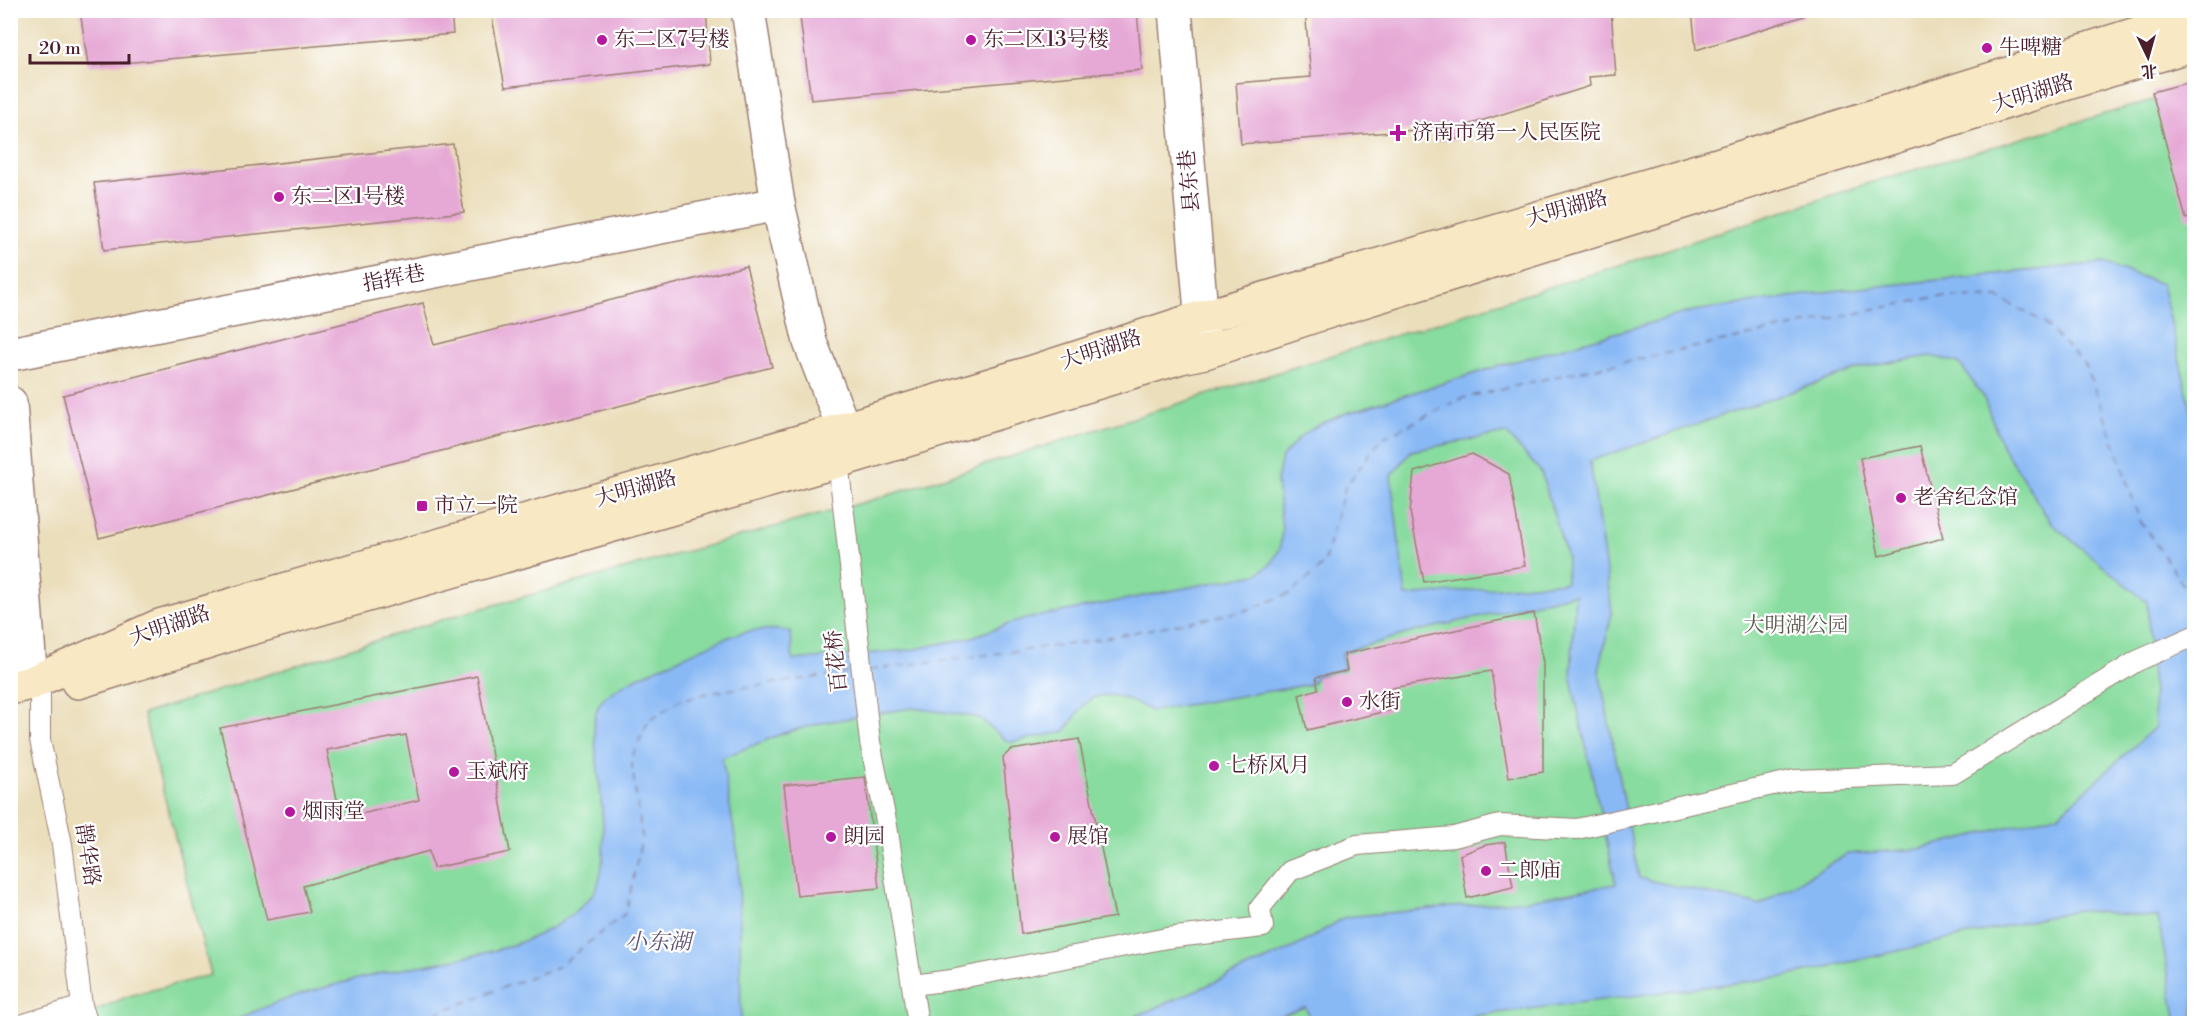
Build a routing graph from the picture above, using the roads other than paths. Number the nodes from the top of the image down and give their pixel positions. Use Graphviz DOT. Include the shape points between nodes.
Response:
graph roads {
  1 [pos="748,10"];
  2 [pos="1175,10"];
  3 [pos="2194,16"];
  4 [pos="2194,44"];
  5 [pos="778,204"];
  6 [pos="1200,318"];
  7 [pos="1205,352"];
  8 [pos="10,354"];
  9 [pos="10,403"];
  10 [pos="844,429"];
  11 [pos="838,461"];
  12 [pos="2194,636"];
  13 [pos="23,692"];
  14 [pos="913,985"];
  15 [pos="85,1015"];
  16 [pos="24,1023"];
  17 [pos="918,1023"];
  1 -- 5 [label="street"];
  2 -- 6 [label="street, 县东巷"];
  3 -- 6 [label="main road, 大明湖路" via="1714,166"];
  4 -- 7 [label="main road, 大明湖路"];
  5 -- 8 [label="street, 指挥巷"];
  5 -- 10 [label="street" via="810,342"];
  6 -- 7 [label="street, 县东巷"];
  6 -- 10 [label="main road, 大明湖路"];
  7 -- 11 [label="main road, 大明湖路"];
  9 -- 13 [label="street"];
  10 -- 13 [label="main road, 大明湖路" via="159,627"];
  11 -- 13 [label="main road, 大明湖路"];
  11 -- 14 [label="lane, 百花桥" via="870,742"];
  12 -- 14 [label="lane" via="2138,661 1953,774 1795,780 1577,829 1500,825 1454,837 1358,845 1290,871 1260,908 1263,927 1167,938"];
  13 -- 15 [label="lane, 鹊华路" via="40,740 62,844"];
  14 -- 17 [label="lane, 百花桥"];
  15 -- 16 [label="lane"];
}
